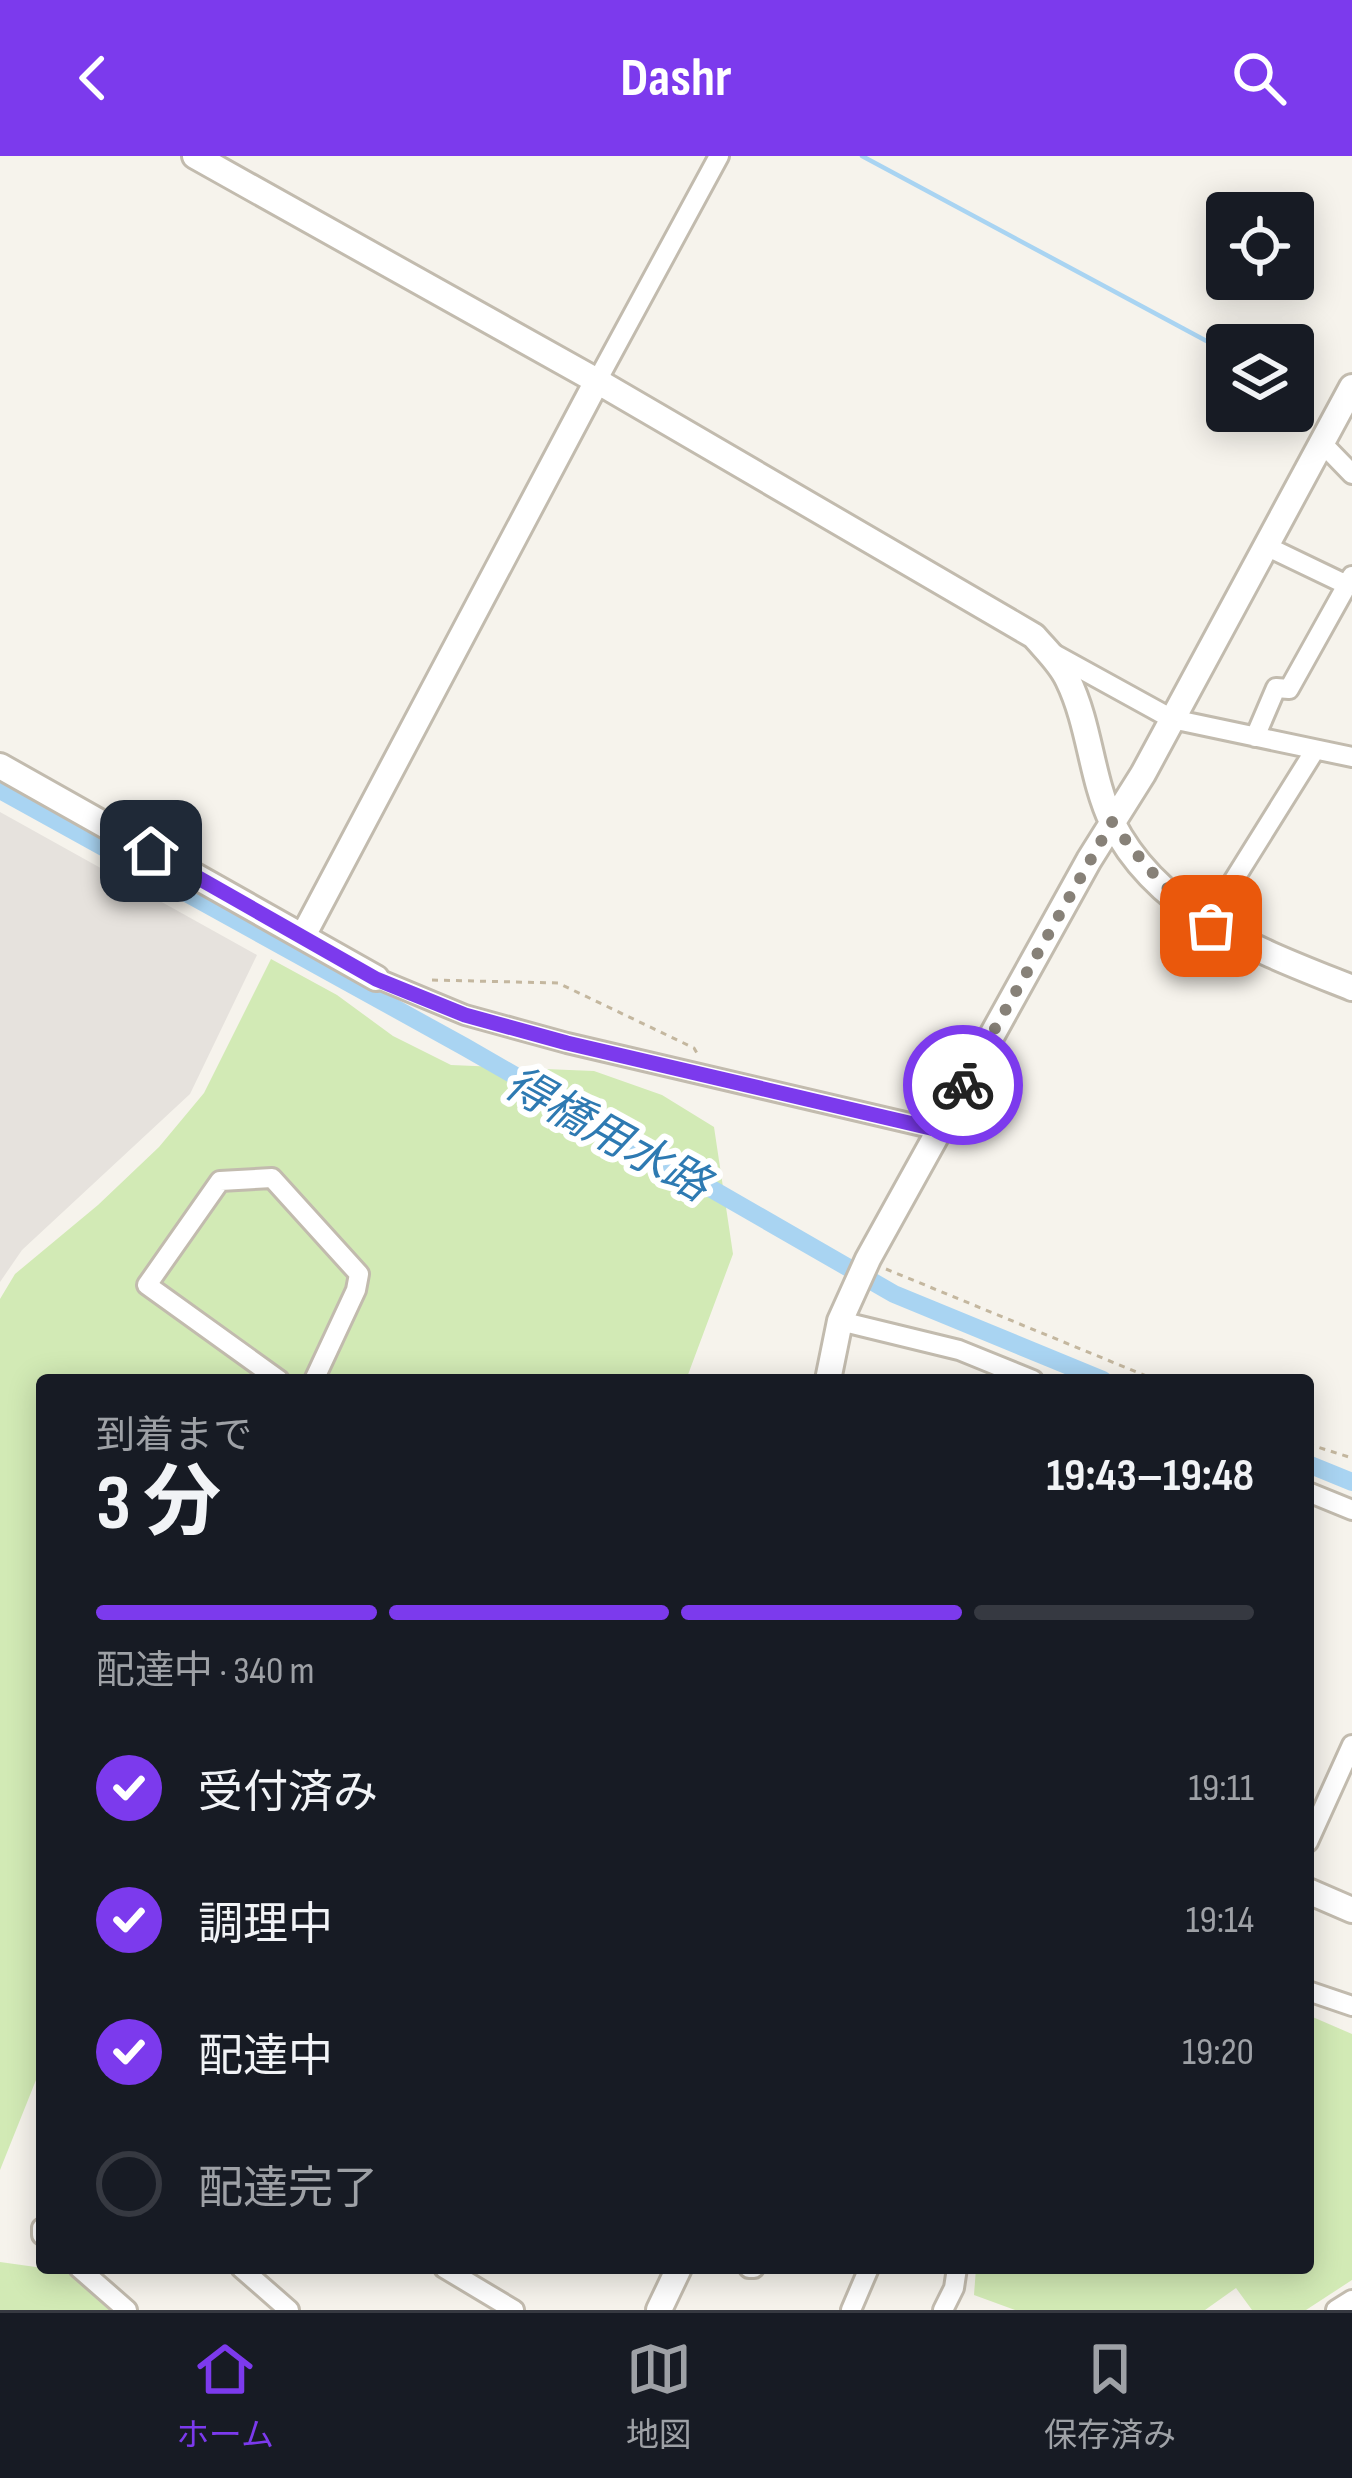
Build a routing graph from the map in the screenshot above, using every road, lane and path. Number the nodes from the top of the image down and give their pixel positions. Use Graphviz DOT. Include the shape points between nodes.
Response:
graph roads {
  1 [pos="195,156"];
  2 [pos="719,156"];
  3 [pos="596,381"];
  4 [pos="1352,387"];
  5 [pos="1322,443"];
  6 [pos="1352,474"];
  7 [pos="1266,546"];
  8 [pos="1349,580"];
  9 [pos="1046,650"];
  10 [pos="1172,719"];
  11 [pos="1255,737"];
  12 [pos="1316,750"];
  13 [pos="1352,757"];
  14 [pos="0,766"];
  15 [pos="1112,822"];
  16 [pos="1208,923"];
  17 [pos="302,936"];
  18 [pos="376,979"];
  19 [pos="422,980"];
  20 [pos="1352,988"];
  21 [pos="712,1077"];
  22 [pos="939,1130"];
  23 [pos="866,1263"];
  24 [pos="840,1321"];
  25 [pos="271,1374"];
  26 [pos="317,1374"];
  27 [pos="829,1374"];
  28 [pos="1018,1374"];
  29 [pos="1141,1374"];
  30 [pos="1314,1446"];
  31 [pos="1352,1459"];
  32 [pos="1314,1494"];
  33 [pos="1352,1510"];
  34 [pos="1351,1750"];
  35 [pos="1314,1829"];
  36 [pos="1314,1894"];
  37 [pos="1352,1910"];
  38 [pos="1314,1993"];
  39 [pos="1352,2006"];
  40 [pos="87,2274"];
  41 [pos="248,2274"];
  42 [pos="454,2274"];
  43 [pos="676,2274"];
  44 [pos="866,2274"];
  45 [pos="956,2274"];
  46 [pos="1352,2300"];
  47 [pos="127,2310"];
  48 [pos="289,2310"];
  49 [pos="514,2310"];
  50 [pos="659,2310"];
  51 [pos="851,2310"];
  52 [pos="943,2310"];
  53 [pos="1336,2310"];
  1 -- 3 [label="street"];
  2 -- 3 [label="street"];
  3 -- 9 [label="street" via="1010,619"];
  3 -- 17 [label="street"];
  4 -- 5 [label="street"];
  5 -- 6 [label="street"];
  5 -- 7 [label="street"];
  7 -- 8 [label="street"];
  7 -- 10 [label="street"];
  8 -- 11 [label="street" via="1289,689 1276,688"];
  9 -- 10 [label="street"];
  9 -- 15 [label="street" via="1082,714"];
  10 -- 11 [label="street"];
  10 -- 15 [label="street"];
  11 -- 12 [label="street"];
  12 -- 13 [label="street"];
  12 -- 16 [label="street"];
  14 -- 17 [label="street"];
  15 -- 16 [label="street" via="1146,869"];
  15 -- 22 [label="street"];
  16 -- 20 [label="street"];
  17 -- 18 [label="street"];
  18 -- 21 [label="street" via="465,1015"];
  19 -- 21 [label="path" via="558,982 694,1048"];
  21 -- 22 [label="street"];
  22 -- 23 [label="street"];
  23 -- 24 [label="street"];
  23 -- 29 [label="path"];
  24 -- 27 [label="street"];
  24 -- 28 [label="street" via="959,1350"];
  25 -- 26 [label="street" via="147,1285 220,1181 272,1178 359,1274"];
  30 -- 31 [label="path"];
  32 -- 33 [label="street"];
  34 -- 35 [label="street"];
  36 -- 37 [label="street"];
  38 -- 39 [label="street"];
  40 -- 47 [label="street"];
  41 -- 48 [label="street"];
  42 -- 49 [label="street"];
  43 -- 50 [label="street"];
  44 -- 51 [label="street"];
  45 -- 52 [label="street"];
  46 -- 53 [label="street"];
}
